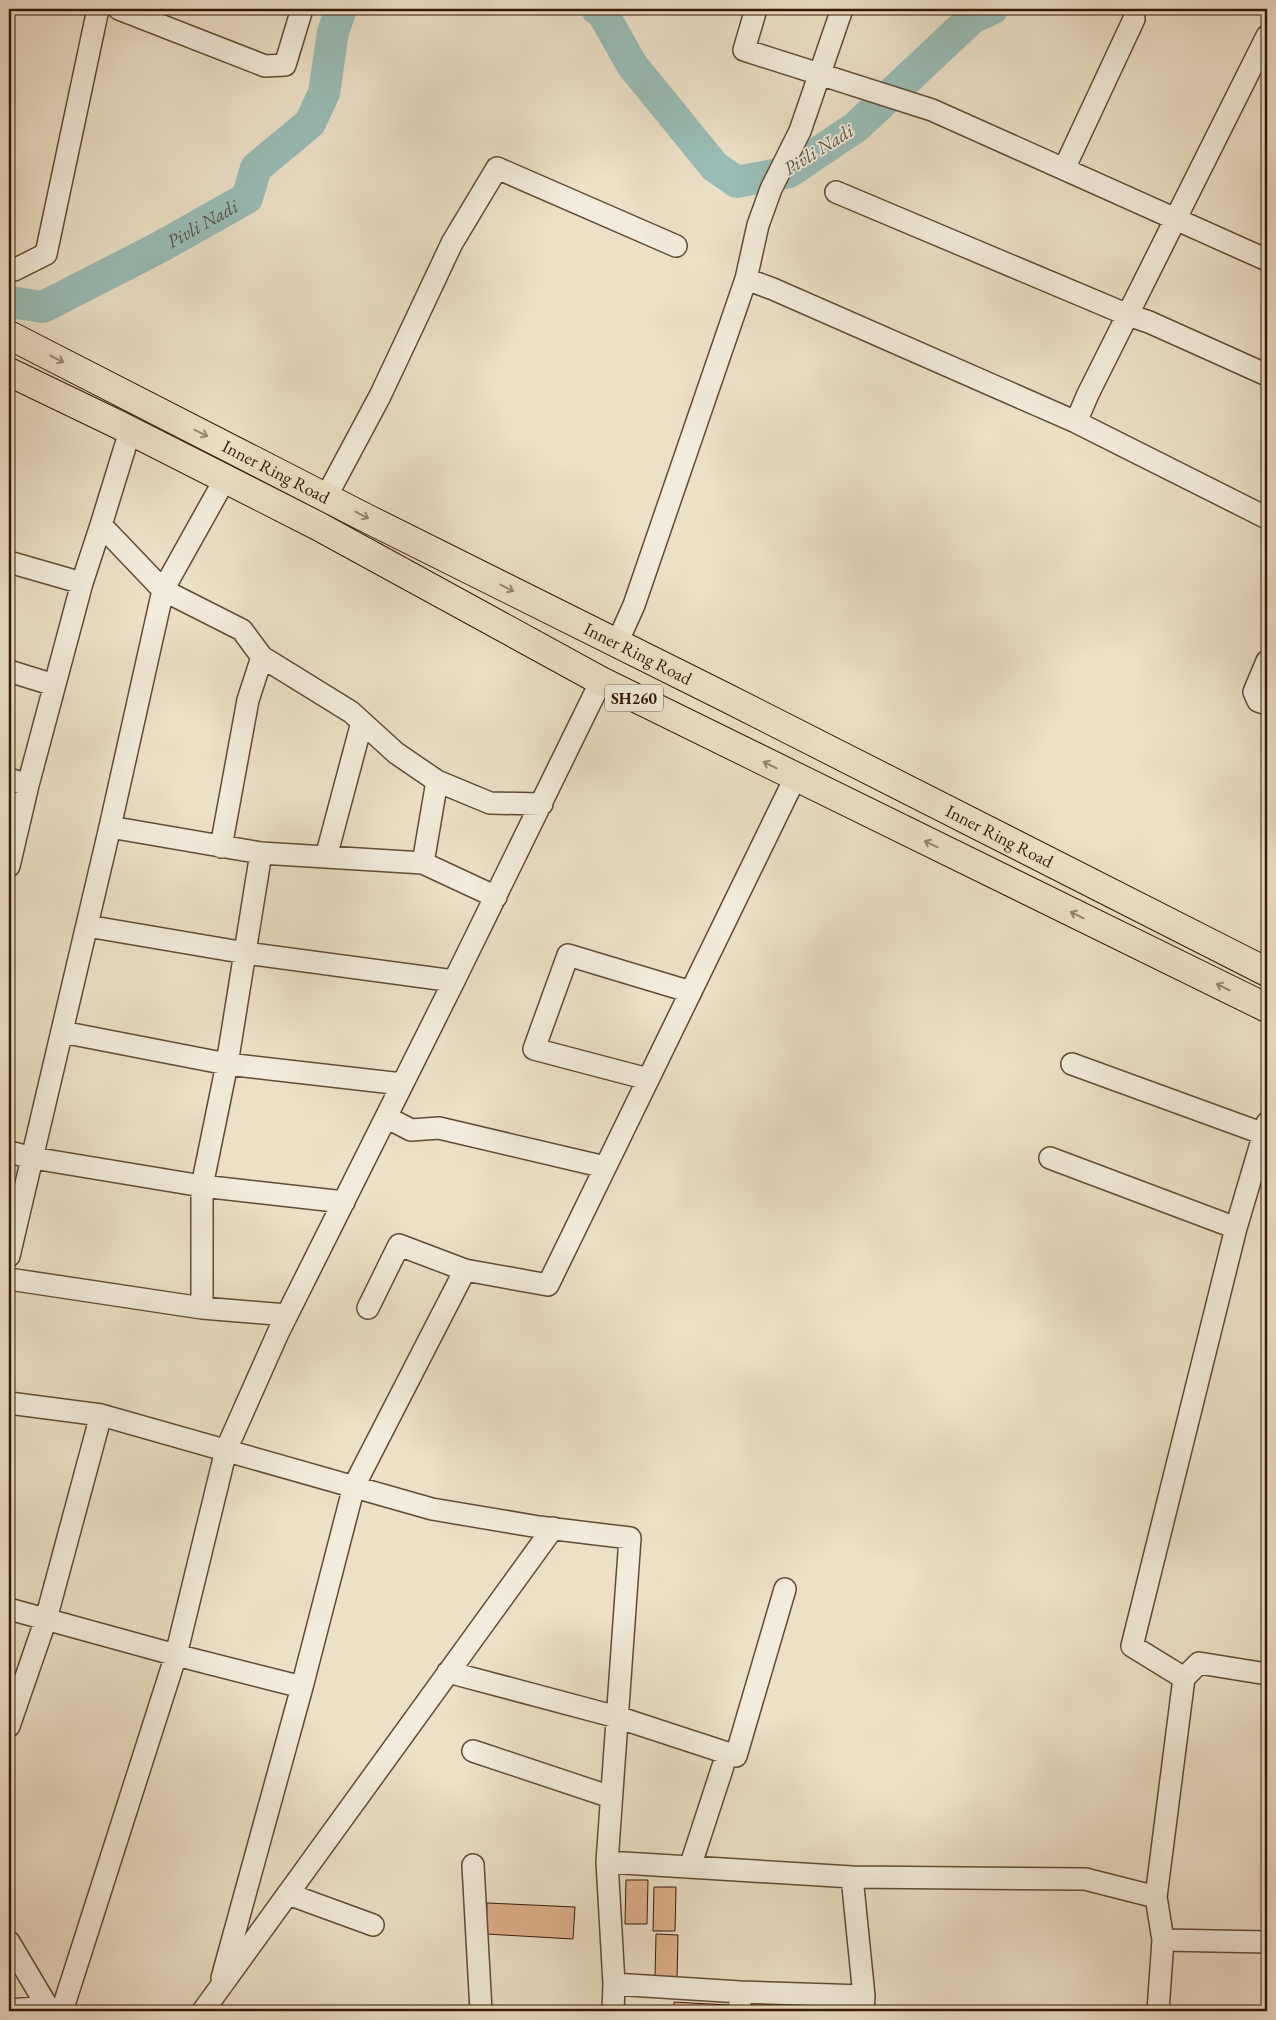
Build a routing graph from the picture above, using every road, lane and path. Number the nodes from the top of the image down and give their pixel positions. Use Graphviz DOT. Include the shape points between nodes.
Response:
graph roads {
  1 [pos="98,9"];
  2 [pos="119,9"];
  3 [pos="302,9"];
  4 [pos="756,9"];
  5 [pos="842,9"];
  6 [pos="1134,19"];
  7 [pos="1267,36"];
  8 [pos="821,73"];
  9 [pos="1064,169"];
  10 [pos="836,192"];
  11 [pos="1176,220"];
  12 [pos="676,246"];
  13 [pos="1267,260"];
  14 [pos="9,270"];
  15 [pos="746,278"];
  16 [pos="1128,315"];
  17 [pos="11,336"];
  18 [pos="1267,375"];
  19 [pos="10,378"];
  20 [pos="1076,422"];
  21 [pos="130,431"];
  22 [pos="225,479"];
  23 [pos="326,497"];
  24 [pos="1267,518"];
  25 [pos="100,525"];
  26 [pos="9,562"];
  27 [pos="82,583"];
  28 [pos="163,590"];
  29 [pos="617,643"];
  30 [pos="262,658"];
  31 [pos="1267,661"];
  32 [pos="9,671"];
  33 [pos="600,681"];
  34 [pos="54,685"];
  35 [pos="1267,704"];
  36 [pos="362,722"];
  37 [pos="795,778"];
  38 [pos="437,781"];
  39 [pos="18,782"];
  40 [pos="542,804"];
  41 [pos="110,827"];
  42 [pos="221,847"];
  43 [pos="261,853"];
  44 [pos="326,858"];
  45 [pos="423,863"];
  46 [pos="9,866"];
  47 [pos="496,897"];
  48 [pos="87,926"];
  49 [pos="246,953"];
  50 [pos="1267,972"];
  51 [pos="454,981"];
  52 [pos="691,992"];
  53 [pos="1267,1008"];
  54 [pos="62,1032"];
  55 [pos="227,1064"];
  56 [pos="1072,1064"];
  57 [pos="648,1079"];
  58 [pos="402,1084"];
  59 [pos="386,1117"];
  60 [pos="1266,1128"];
  61 [pos="9,1152"];
  62 [pos="33,1158"];
  63 [pos="1050,1158"];
  64 [pos="605,1167"];
  65 [pos="202,1186"];
  66 [pos="344,1202"];
  67 [pos="1236,1228"];
  68 [pos="9,1256"];
  69 [pos="465,1270"];
  70 [pos="9,1278"];
  71 [pos="202,1308"];
  72 [pos="368,1308"];
  73 [pos="287,1315"];
  74 [pos="9,1403"];
  75 [pos="101,1415"];
  76 [pos="226,1450"];
  77 [pos="354,1486"];
  78 [pos="553,1528"];
  79 [pos="785,1589"];
  80 [pos="9,1609"];
  81 [pos="46,1619"];
  82 [pos="176,1655"];
  83 [pos="448,1672"];
  84 [pos="1267,1674"];
  85 [pos="1184,1678"];
  86 [pos="302,1687"];
  87 [pos="617,1717"];
  88 [pos="9,1726"];
  89 [pos="473,1751"];
  90 [pos="724,1766"];
  91 [pos="612,1797"];
  92 [pos="607,1862"];
  93 [pos="473,1864"];
  94 [pos="690,1867"];
  95 [pos="852,1877"];
  96 [pos="288,1894"];
  97 [pos="1156,1897"];
  98 [pos="373,1925"];
  99 [pos="1163,1940"];
  100 [pos="9,1942"];
  101 [pos="1267,1942"];
  102 [pos="614,1984"];
  103 [pos="218,1991"];
  104 [pos="740,2002"];
  105 [pos="864,2004"];
  106 [pos="9,2010"];
  107 [pos="54,2010"];
  108 [pos="203,2011"];
  109 [pos="481,2011"];
  110 [pos="613,2011"];
  111 [pos="1158,2011"];
  1 -- 14 [label="street" via="46,254"];
  2 -- 3 [label="street" via="265,66 285,64"];
  4 -- 8 [label="street" via="744,50"];
  5 -- 8 [label="street"];
  6 -- 9 [label="street"];
  7 -- 11 [label="street"];
  8 -- 9 [label="street" via="932,110"];
  8 -- 15 [label="street" via="800,131 771,189 758,224"];
  9 -- 11 [label="street"];
  10 -- 16 [label="street"];
  11 -- 13 [label="street"];
  11 -- 16 [label="street"];
  12 -- 23 [label="street" via="497,168 452,243 380,396"];
  15 -- 20 [label="street"];
  15 -- 29 [label="street" via="634,605"];
  16 -- 18 [label="street"];
  16 -- 20 [label="street"];
  17 -- 23 [label="highway, Inner Ring Road / SH260, one-way"];
  19 -- 21 [label="highway, Inner Ring Road / SH260"];
  20 -- 24 [label="street"];
  21 -- 22 [label="highway, Inner Ring Road / SH260"];
  21 -- 25 [label="street"];
  22 -- 28 [label="street"];
  22 -- 33 [label="highway, Inner Ring Road / SH260" via="318,526"];
  23 -- 29 [label="highway, Inner Ring Road / SH260, one-way"];
  25 -- 27 [label="street"];
  25 -- 28 [label="street"];
  26 -- 27 [label="street"];
  27 -- 34 [label="street"];
  28 -- 30 [label="street" via="242,630"];
  28 -- 41 [label="street"];
  29 -- 50 [label="highway, Inner Ring Road / SH260"];
  30 -- 36 [label="street"];
  30 -- 42 [label="street" via="248,700"];
  31 -- 35 [label="street" via="1254,692 1258,701"];
  32 -- 34 [label="street"];
  37 -- 33 [label="highway, Inner Ring Road / SH260, one-way"];
  33 -- 40 [label="street"];
  34 -- 39 [label="street"];
  36 -- 38 [label="street" via="396,753"];
  36 -- 44 [label="street"];
  37 -- 52 [label="street"];
  53 -- 37 [label="highway, Inner Ring Road / SH260, one-way"];
  38 -- 40 [label="street" via="490,803"];
  38 -- 45 [label="street"];
  39 -- 46 [label="street"];
  40 -- 47 [label="street"];
  41 -- 42 [label="street"];
  41 -- 48 [label="street"];
  42 -- 43 [label="street"];
  43 -- 44 [label="street"];
  43 -- 49 [label="street"];
  44 -- 45 [label="street"];
  45 -- 47 [label="street"];
  47 -- 51 [label="street"];
  48 -- 49 [label="street"];
  48 -- 54 [label="street"];
  49 -- 51 [label="street"];
  49 -- 55 [label="street"];
  51 -- 58 [label="street"];
  52 -- 57 [label="street"];
  52 -- 57 [label="street" via="568,955 534,1049"];
  54 -- 55 [label="street"];
  54 -- 62 [label="street"];
  55 -- 58 [label="street"];
  55 -- 65 [label="street"];
  56 -- 60 [label="street"];
  57 -- 64 [label="street"];
  58 -- 59 [label="street"];
  59 -- 64 [label="street" via="411,1130 439,1128"];
  59 -- 66 [label="street"];
  60 -- 67 [label="street"];
  61 -- 62 [label="street"];
  62 -- 65 [label="street"];
  62 -- 68 [label="street"];
  63 -- 67 [label="street"];
  64 -- 69 [label="street" via="548,1285"];
  65 -- 66 [label="street"];
  65 -- 71 [label="street"];
  66 -- 73 [label="street"];
  67 -- 85 [label="street" via="1132,1646"];
  69 -- 72 [label="street" via="399,1245"];
  69 -- 77 [label="street"];
  70 -- 71 [label="street"];
  71 -- 73 [label="street"];
  73 -- 76 [label="street"];
  74 -- 75 [label="street"];
  75 -- 76 [label="street"];
  75 -- 81 [label="street"];
  76 -- 77 [label="street"];
  76 -- 82 [label="street"];
  77 -- 78 [label="street" via="432,1508"];
  77 -- 86 [label="street"];
  78 -- 83 [label="street"];
  78 -- 87 [label="street" via="630,1538"];
  79 -- 87 [label="street" via="736,1756"];
  80 -- 81 [label="street"];
  81 -- 82 [label="street"];
  81 -- 88 [label="street"];
  82 -- 86 [label="street"];
  82 -- 107 [label="street"];
  83 -- 87 [label="street"];
  83 -- 96 [label="street"];
  84 -- 85 [label="street" via="1199,1663"];
  85 -- 97 [label="street"];
  86 -- 103 [label="street"];
  87 -- 91 [label="street"];
  89 -- 91 [label="street"];
  90 -- 94 [label="street"];
  91 -- 92 [label="street"];
  92 -- 94 [label="street"];
  92 -- 102 [label="street"];
  93 -- 109 [label="street"];
  94 -- 95 [label="street"];
  95 -- 97 [label="street" via="1085,1879"];
  95 -- 105 [label="street"];
  96 -- 98 [label="street"];
  96 -- 103 [label="street"];
  97 -- 99 [label="street"];
  99 -- 101 [label="street"];
  99 -- 111 [label="street"];
  100 -- 107 [label="street"];
  102 -- 104 [label="street"];
  102 -- 110 [label="street"];
  103 -- 108 [label="street"];
  104 -- 105 [label="street"];
  106 -- 107 [label="street"];
}
